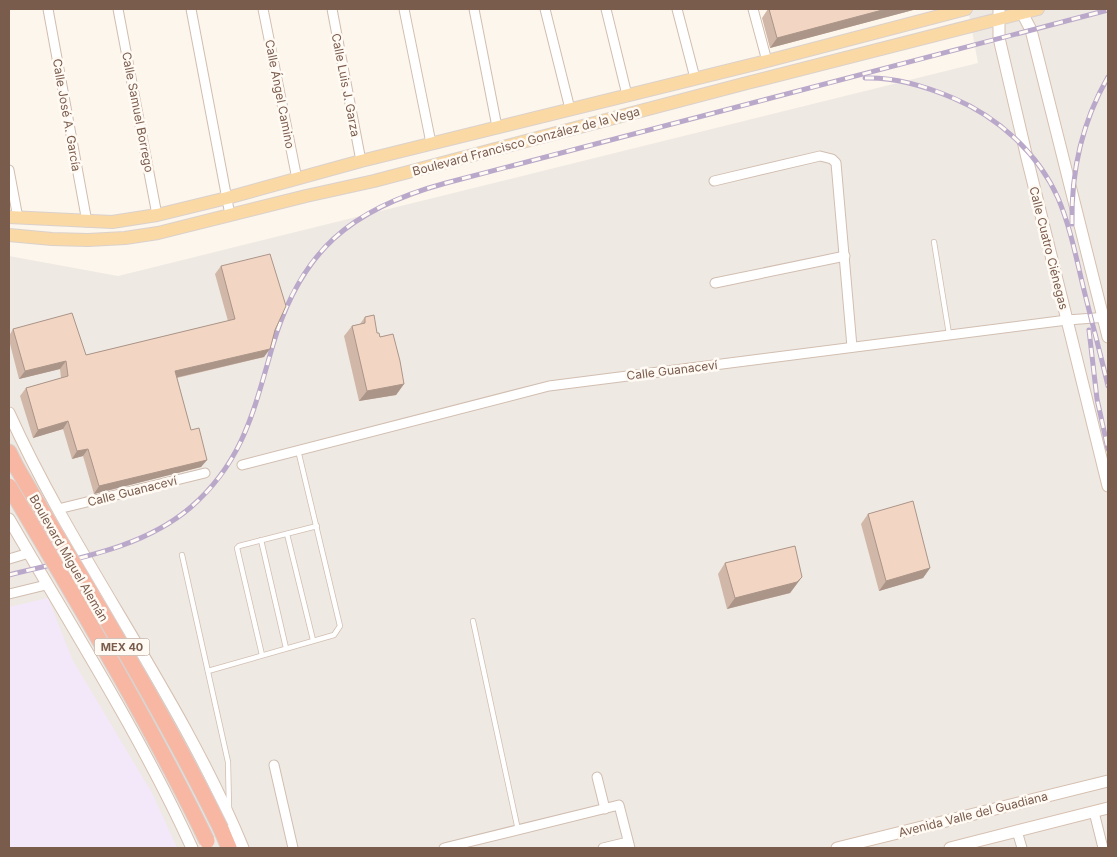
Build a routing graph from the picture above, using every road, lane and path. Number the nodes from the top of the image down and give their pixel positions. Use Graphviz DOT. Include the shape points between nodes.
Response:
graph roads {
  1 [pos="48,9"];
  2 [pos="118,9"];
  3 [pos="191,9"];
  4 [pos="263,9"];
  5 [pos="332,9"];
  6 [pos="404,9"];
  7 [pos="474,9"];
  8 [pos="545,9"];
  9 [pos="606,9"];
  10 [pos="678,9"];
  11 [pos="753,9"];
  12 [pos="966,9"];
  13 [pos="1038,9"];
  14 [pos="1021,11"];
  15 [pos="999,14"];
  16 [pos="766,61"];
  17 [pos="694,78"];
  18 [pos="628,95"];
  19 [pos="570,109"];
  20 [pos="497,127"];
  21 [pos="431,144"];
  22 [pos="361,160"];
  23 [pos="9,170"];
  24 [pos="297,178"];
  25 [pos="714,181"];
  26 [pos="227,198"];
  27 [pos="157,215"];
  28 [pos="230,215"];
  29 [pos="13,218"];
  30 [pos="87,222"];
  31 [pos="9,235"];
  32 [pos="934,242"];
  33 [pos="845,256"];
  34 [pos="715,283"];
  35 [pos="1106,317"];
  36 [pos="1067,320"];
  37 [pos="950,335"];
  38 [pos="1108,337"];
  39 [pos="852,348"];
  40 [pos="9,413"];
  41 [pos="298,450"];
  42 [pos="9,452"];
  43 [pos="242,464"];
  44 [pos="205,473"];
  45 [pos="9,486"];
  46 [pos="1108,486"];
  47 [pos="60,512"];
  48 [pos="9,519"];
  49 [pos="317,526"];
  50 [pos="288,534"];
  51 [pos="261,540"];
  52 [pos="29,553"];
  53 [pos="182,555"];
  54 [pos="9,559"];
  55 [pos="101,583"];
  56 [pos="46,585"];
  57 [pos="9,594"];
  58 [pos="60,608"];
  59 [pos="474,621"];
  60 [pos="313,640"];
  61 [pos="286,648"];
  62 [pos="262,655"];
  63 [pos="208,671"];
  64 [pos="274,764"];
  65 [pos="597,777"];
  66 [pos="1108,781"];
  67 [pos="1108,808"];
  68 [pos="605,809"];
  69 [pos="1094,812"];
  70 [pos="229,814"];
  71 [pos="518,830"];
  72 [pos="1017,831"];
  73 [pos="208,844"];
  74 [pos="629,845"];
  75 [pos="192,848"];
  76 [pos="229,848"];
  77 [pos="243,848"];
  78 [pos="293,848"];
  79 [pos="444,848"];
  80 [pos="603,848"];
  81 [pos="837,848"];
  82 [pos="950,848"];
  83 [pos="1022,848"];
  84 [pos="1103,848"];
  1 -- 30 [label="street, Calle José A. García"];
  2 -- 27 [label="street, Calle Samuel Borrego"];
  3 -- 26 [label="street"];
  4 -- 24 [label="street, Calle Ángel Camino"];
  5 -- 22 [label="street, Calle Luis J. Garza"];
  6 -- 21 [label="street"];
  7 -- 20 [label="street"];
  8 -- 19 [label="street"];
  9 -- 18 [label="street"];
  10 -- 17 [label="street"];
  11 -- 16 [label="street"];
  12 -- 16 [label="main road, Boulevard Francisco González de la Vega"];
  13 -- 14 [label="main road, Boulevard Francisco González de la Vega"];
  14 -- 15 [label="main road, Boulevard Francisco González de la Vega"];
  14 -- 35 [label="street" via="1031,30"];
  15 -- 28 [label="main road, Boulevard Francisco González de la Vega" via="374,181"];
  15 -- 36 [label="street, Calle Cuatro Ciénegas" via="999,38"];
  16 -- 17 [label="main road, Boulevard Francisco González de la Vega"];
  17 -- 18 [label="main road, Boulevard Francisco González de la Vega"];
  18 -- 19 [label="main road, Boulevard Francisco González de la Vega"];
  19 -- 20 [label="main road, Boulevard Francisco González de la Vega"];
  20 -- 21 [label="main road, Boulevard Francisco González de la Vega"];
  21 -- 22 [label="main road, Boulevard Francisco González de la Vega"];
  22 -- 24 [label="main road, Boulevard Francisco González de la Vega"];
  23 -- 29 [label="street"];
  24 -- 26 [label="main road, Boulevard Francisco González de la Vega"];
  25 -- 33 [label="street" via="820,156 832,159 836,163"];
  26 -- 27 [label="main road, Boulevard Francisco González de la Vega"];
  26 -- 28 [label="street"];
  27 -- 30 [label="main road, Boulevard Francisco González de la Vega"];
  28 -- 31 [label="main road, Boulevard Francisco González de la Vega" via="125,238 61,240"];
  29 -- 30 [label="main road, Boulevard Francisco González de la Vega"];
  32 -- 37 [label="lane"];
  33 -- 34 [label="street"];
  33 -- 39 [label="street"];
  35 -- 36 [label="street, Calle Guanaceví"];
  35 -- 38 [label="street"];
  36 -- 37 [label="street, Calle Guanaceví"];
  36 -- 46 [label="street, Calle Cuatro Ciénegas"];
  37 -- 39 [label="street, Calle Guanaceví"];
  39 -- 41 [label="street, Calle Guanaceví" via="549,386"];
  40 -- 47 [label="street"];
  41 -- 43 [label="street, Calle Guanaceví"];
  41 -- 49 [label="lane"];
  42 -- 76 [label="highway, Boulevard Miguel Alemán / MEX 40, bridge" via="164,719"];
  44 -- 47 [label="street, Calle Guanaceví"];
  45 -- 73 [label="highway, Boulevard Miguel Alemán / MEX 40, bridge" via="144,718"];
  47 -- 52 [label="street" via="50,537"];
  47 -- 55 [label="street"];
  48 -- 52 [label="street"];
  49 -- 50 [label="lane"];
  49 -- 60 [label="lane" via="340,623 334,634"];
  50 -- 51 [label="lane"];
  50 -- 60 [label="lane"];
  51 -- 61 [label="lane"];
  51 -- 62 [label="lane" via="239,546 236,552"];
  52 -- 54 [label="street"];
  52 -- 56 [label="street"];
  53 -- 63 [label="lane"];
  55 -- 58 [label="street" via="76,590"];
  55 -- 70 [label="street" via="208,770"];
  56 -- 57 [label="street"];
  56 -- 58 [label="street"];
  58 -- 75 [label="street" via="111,692 170,800"];
  59 -- 71 [label="lane"];
  60 -- 61 [label="lane"];
  61 -- 62 [label="lane"];
  62 -- 63 [label="lane"];
  63 -- 70 [label="lane" via="228,762"];
  64 -- 78 [label="street"];
  65 -- 68 [label="street"];
  66 -- 81 [label="street, Avenida Valle del Guadiana"];
  67 -- 69 [label="street"];
  68 -- 71 [label="street"];
  68 -- 74 [label="street" via="619,805"];
  69 -- 72 [label="street"];
  69 -- 84 [label="street"];
  70 -- 77 [label="street"];
  71 -- 79 [label="street"];
  72 -- 82 [label="street"];
  72 -- 83 [label="street"];
  74 -- 80 [label="street"];
}
